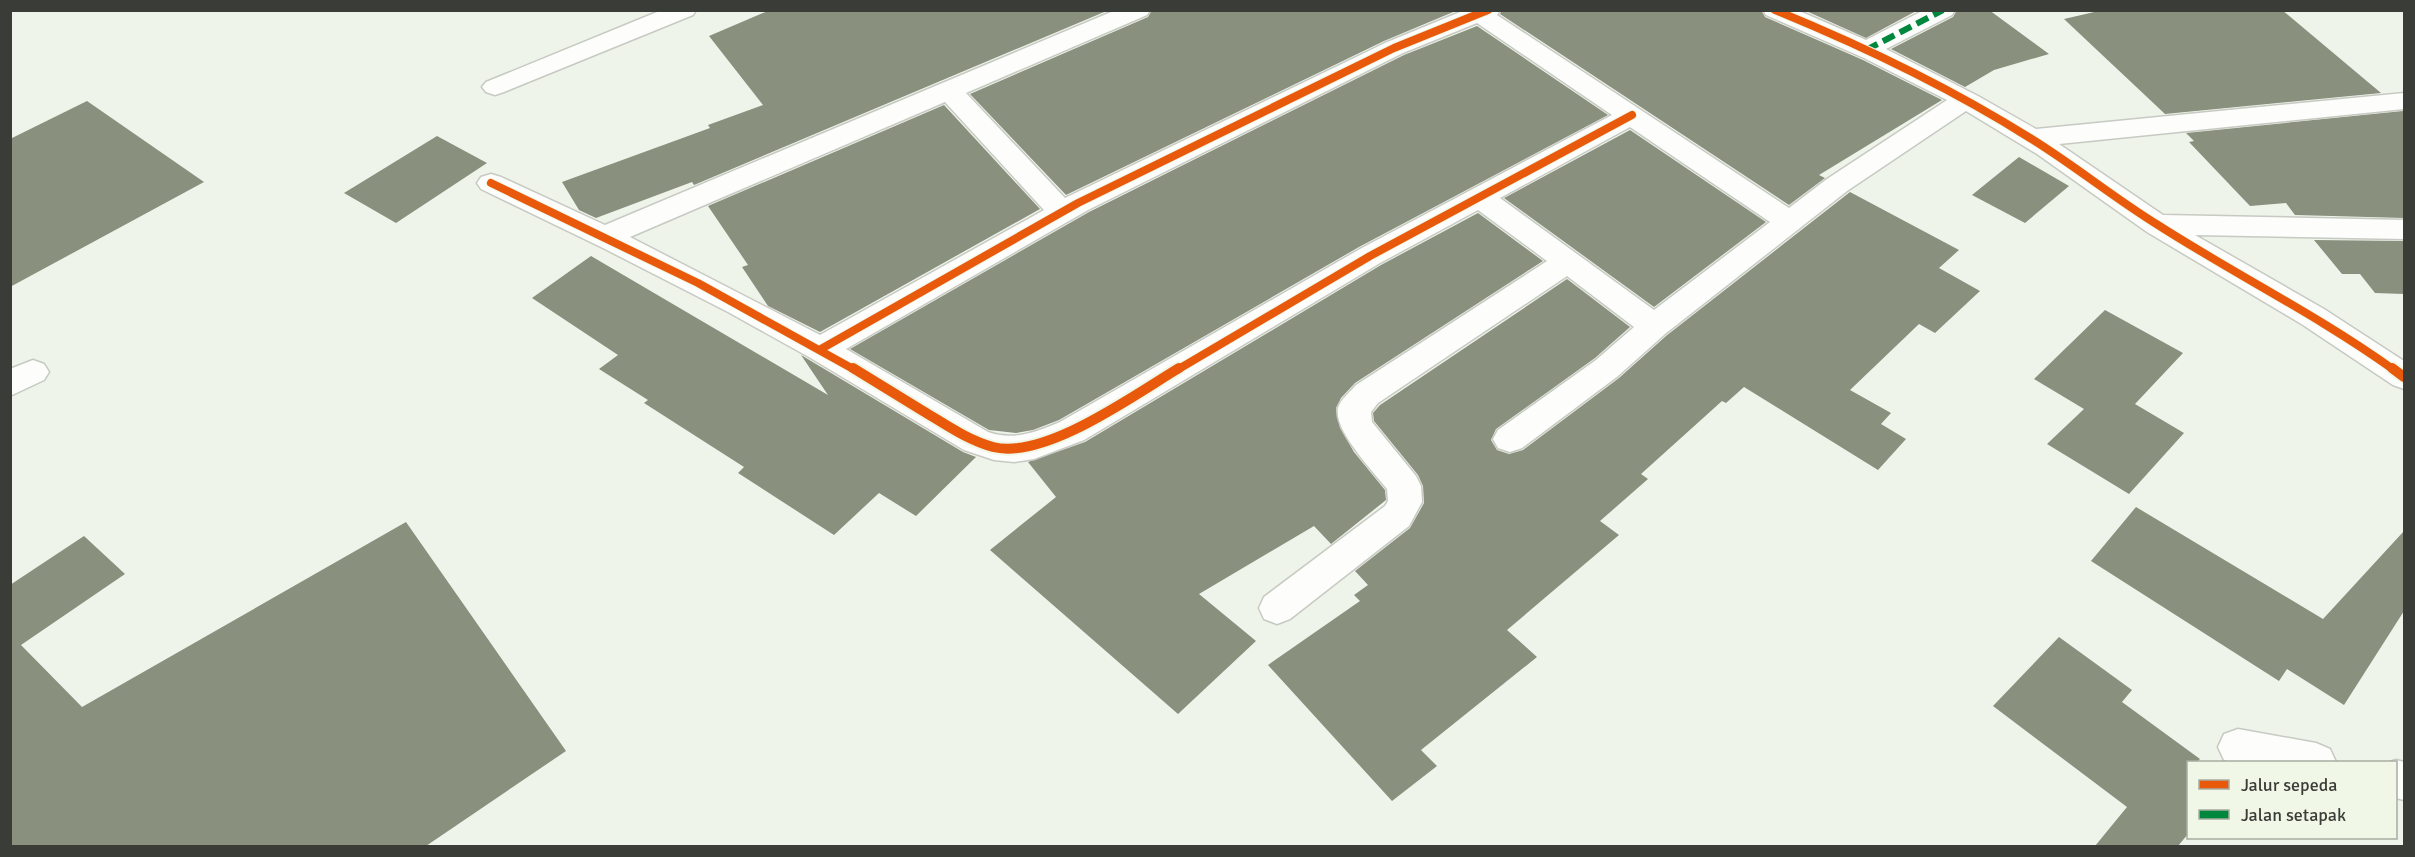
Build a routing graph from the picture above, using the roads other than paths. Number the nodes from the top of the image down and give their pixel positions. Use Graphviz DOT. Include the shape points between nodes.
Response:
graph roads {
  1 [pos="684,10"];
  2 [pos="1138,10"];
  3 [pos="1775,10"];
  4 [pos="1943,10"];
  5 [pos="1483,12"];
  6 [pos="1866,50"];
  7 [pos="495,87"];
  8 [pos="950,91"];
  9 [pos="1965,100"];
  10 [pos="2404,101"];
  11 [pos="1632,115"];
  12 [pos="2032,138"];
  13 [pos="491,183"];
  14 [pos="1479,196"];
  15 [pos="1062,212"];
  16 [pos="1788,221"];
  17 [pos="2157,225"];
  18 [pos="2404,229"];
  19 [pos="606,236"];
  20 [pos="1569,261"];
  21 [pos="1653,326"];
  22 [pos="821,349"];
  23 [pos="2404,377"];
  24 [pos="1510,439"];
  25 [pos="1277,608"];
  26 [pos="2238,747"];
  27 [pos="2311,761"];
  1 -- 7 [label="street"];
  2 -- 8 [label="street"];
  3 -- 6 [label="street"];
  4 -- 6 [label="street"];
  5 -- 11 [label="street"];
  5 -- 15 [label="street" via="1394,48"];
  6 -- 9 [label="street"];
  8 -- 15 [label="street"];
  8 -- 19 [label="street"];
  9 -- 12 [label="street"];
  9 -- 16 [label="street"];
  10 -- 12 [label="street"];
  11 -- 14 [label="street"];
  11 -- 16 [label="street"];
  12 -- 17 [label="street"];
  13 -- 19 [label="street"];
  14 -- 20 [label="street"];
  14 -- 22 [label="street" via="1072,431 1019,450 994,447 955,430"];
  15 -- 22 [label="street"];
  16 -- 21 [label="street"];
  17 -- 18 [label="street"];
  17 -- 23 [label="street" via="2367,349"];
  19 -- 22 [label="street"];
  20 -- 21 [label="street"];
  20 -- 25 [label="street" via="1367,394 1354,409 1356,425 1404,486 1406,502 1397,516"];
  21 -- 24 [label="street" via="1607,368"];
  26 -- 27 [label="street"];
}
